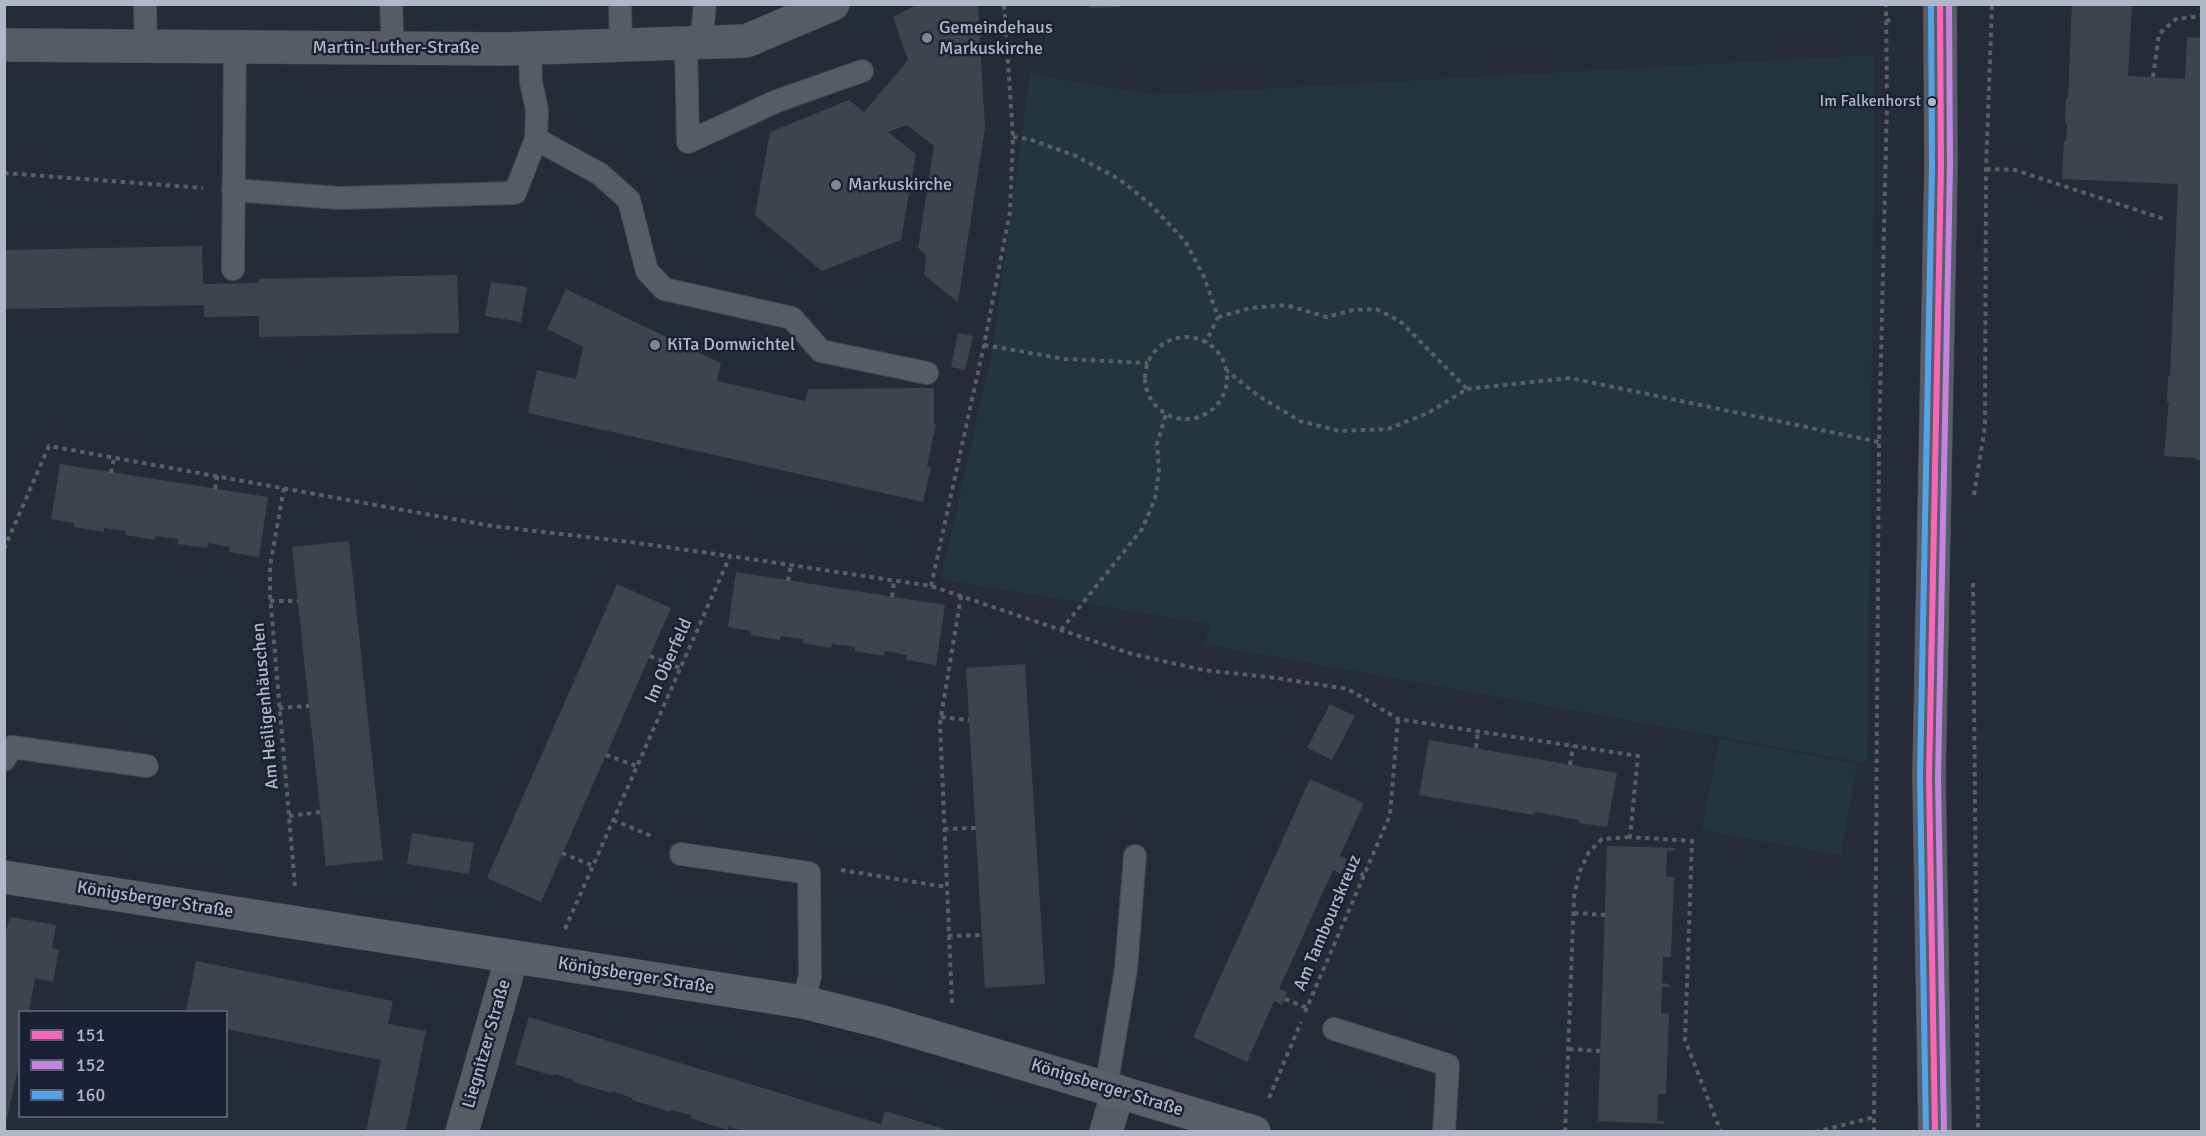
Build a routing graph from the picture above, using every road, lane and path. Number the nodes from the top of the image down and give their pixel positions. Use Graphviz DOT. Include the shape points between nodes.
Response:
graph roads {
  1 [pos="145,4"];
  2 [pos="392,4"];
  3 [pos="620,4"];
  4 [pos="705,4"];
  5 [pos="833,4"];
  6 [pos="1004,4"];
  7 [pos="1886,4"];
  8 [pos="1940,4"];
  9 [pos="1992,4"];
  10 [pos="2202,16"];
  11 [pos="1894,19"];
  12 [pos="1886,21"];
  13 [pos="693,43"];
  14 [pos="4,45"];
  15 [pos="146,46"];
  16 [pos="621,46"];
  17 [pos="235,47"];
  18 [pos="393,48"];
  19 [pos="530,49"];
  20 [pos="862,71"];
  21 [pos="2153,77"];
  22 [pos="1894,102"];
  23 [pos="1887,103"];
  24 [pos="1013,137"];
  25 [pos="536,139"];
  26 [pos="1986,169"];
  27 [pos="4,173"];
  28 [pos="233,190"];
  29 [pos="2168,220"];
  30 [pos="232,269"];
  31 [pos="1218,317"];
  32 [pos="1206,342"];
  33 [pos="984,345"];
  34 [pos="1148,363"];
  35 [pos="1227,371"];
  36 [pos="927,373"];
  37 [pos="1467,390"];
  38 [pos="1166,414"];
  39 [pos="1879,442"];
  40 [pos="114,458"];
  41 [pos="111,472"];
  42 [pos="217,476"];
  43 [pos="284,488"];
  44 [pos="215,489"];
  45 [pos="1974,496"];
  46 [pos="4,549"];
  47 [pos="730,556"];
  48 [pos="791,565"];
  49 [pos="1973,578"];
  50 [pos="788,581"];
  51 [pos="894,581"];
  52 [pos="931,586"];
  53 [pos="960,596"];
  54 [pos="892,597"];
  55 [pos="270,601"];
  56 [pos="298,601"];
  57 [pos="1060,630"];
  58 [pos="650,656"];
  59 [pos="680,668"];
  60 [pos="309,706"];
  61 [pos="279,708"];
  62 [pos="942,717"];
  63 [pos="1398,719"];
  64 [pos="969,720"];
  65 [pos="1478,731"];
  66 [pos="1573,746"];
  67 [pos="1476,748"];
  68 [pos="606,755"];
  69 [pos="4,760"];
  70 [pos="1570,765"];
  71 [pos="147,766"];
  72 [pos="637,766"];
  73 [pos="320,812"];
  74 [pos="289,816"];
  75 [pos="613,820"];
  76 [pos="976,828"];
  77 [pos="944,830"];
  78 [pos="1630,837"];
  79 [pos="562,853"];
  80 [pos="681,854"];
  81 [pos="1135,856"];
  82 [pos="593,866"];
  83 [pos="1344,867"];
  84 [pos="809,873"];
  85 [pos="1364,875"];
  86 [pos="4,877"];
  87 [pos="946,887"];
  88 [pos="1574,913"];
  89 [pos="1605,915"];
  90 [pos="299,922"];
  91 [pos="948,936"];
  92 [pos="982,936"];
  93 [pos="512,957"];
  94 [pos="550,962"];
  95 [pos="1284,999"];
  96 [pos="803,1002"];
  97 [pos="1307,1008"];
  98 [pos="1334,1029"];
  99 [pos="954,1043"];
  100 [pos="1569,1049"];
  101 [pos="1600,1051"];
  102 [pos="1112,1090"];
  103 [pos="1875,1117"];
  104 [pos="462,1131"];
  105 [pos="1106,1131"];
  106 [pos="1254,1131"];
  107 [pos="1444,1131"];
  108 [pos="1565,1131"];
  109 [pos="1721,1131"];
  110 [pos="1815,1131"];
  111 [pos="1874,1131"];
  112 [pos="1935,1131"];
  113 [pos="1978,1131"];
  1 -- 15 [label="lane"];
  2 -- 18 [label="lane"];
  3 -- 16 [label="lane"];
  4 -- 13 [label="lane"];
  5 -- 13 [label="street, Martin-Luther-Straße" via="746,41"];
  6 -- 24 [label="path"];
  7 -- 12 [label="path"];
  8 -- 112 [label="main road" via="1941,166 1929,777"];
  9 -- 26 [label="path"];
  10 -- 21 [label="path" via="2176,19 2159,34"];
  11 -- 12 [label="path"];
  12 -- 23 [label="path"];
  13 -- 16 [label="street, Martin-Luther-Straße"];
  13 -- 20 [label="lane" via="688,142 777,101"];
  14 -- 15 [label="street, Martin-Luther-Straße"];
  15 -- 17 [label="street, Martin-Luther-Straße"];
  16 -- 19 [label="street, Martin-Luther-Straße"];
  17 -- 18 [label="street, Martin-Luther-Straße"];
  17 -- 28 [label="lane"];
  18 -- 19 [label="street, Martin-Luther-Straße"];
  19 -- 25 [label="lane"];
  22 -- 23 [label="path"];
  23 -- 39 [label="path"];
  24 -- 31 [label="path" via="1076,156 1119,179 1149,203 1185,241 1204,277"];
  24 -- 33 [label="path" via="1010,212"];
  25 -- 28 [label="lane" via="515,193 339,198"];
  25 -- 36 [label="lane" via="600,174 629,200 647,271 664,289 792,318 821,351"];
  26 -- 29 [label="path" via="2014,170"];
  26 -- 45 [label="path" via="1985,426"];
  27 -- 28 [label="path"];
  28 -- 30 [label="lane"];
  31 -- 32 [label="path"];
  31 -- 37 [label="path" via="1251,308 1286,305 1327,317 1376,309 1400,321"];
  32 -- 34 [label="path" via="1179,337 1155,351"];
  32 -- 35 [label="path" via="1223,360"];
  33 -- 34 [label="path" via="1065,359"];
  33 -- 52 [label="path"];
  34 -- 38 [label="path" via="1146,386 1150,397"];
  35 -- 37 [label="path" via="1300,421 1340,431 1388,429 1428,413"];
  35 -- 38 [label="path" via="1227,384 1215,407 1191,419"];
  37 -- 39 [label="path" via="1570,378"];
  38 -- 57 [label="path" via="1157,444 1155,499 1142,529"];
  39 -- 103 [label="path"];
  40 -- 41 [label="path"];
  40 -- 42 [label="path"];
  40 -- 46 [label="path" via="50,446"];
  42 -- 43 [label="path"];
  42 -- 44 [label="path"];
  43 -- 47 [label="path" via="492,526"];
  43 -- 55 [label="path, Am Heiligenhäuschen" via="270,566"];
  47 -- 48 [label="path"];
  47 -- 59 [label="path, Im Oberfeld"];
  48 -- 50 [label="path"];
  48 -- 51 [label="path"];
  49 -- 113 [label="path"];
  51 -- 52 [label="path"];
  51 -- 54 [label="path"];
  52 -- 53 [label="path"];
  53 -- 57 [label="path"];
  53 -- 62 [label="path"];
  55 -- 56 [label="path"];
  55 -- 61 [label="path, Am Heiligenhäuschen"];
  57 -- 63 [label="path" via="1132,654 1203,670 1348,689"];
  58 -- 59 [label="path"];
  59 -- 72 [label="path, Im Oberfeld"];
  60 -- 61 [label="path"];
  61 -- 74 [label="path, Am Heiligenhäuschen"];
  62 -- 64 [label="path"];
  62 -- 77 [label="path"];
  63 -- 65 [label="path"];
  63 -- 85 [label="path, Am Tambourskreuz" via="1390,815"];
  65 -- 66 [label="path"];
  65 -- 67 [label="path"];
  66 -- 70 [label="path"];
  66 -- 78 [label="path" via="1638,756"];
  68 -- 72 [label="path"];
  69 -- 71 [label="lane" via="12,747"];
  72 -- 75 [label="path, Im Oberfeld"];
  73 -- 74 [label="path"];
  74 -- 90 [label="path, Am Heiligenhäuschen"];
  75 -- 80 [label="path" via="660,840"];
  75 -- 82 [label="path, Im Oberfeld"];
  76 -- 77 [label="path"];
  77 -- 87 [label="path"];
  78 -- 88 [label="path" via="1602,839 1589,852 1579,873"];
  78 -- 109 [label="path" via="1692,841 1685,1040"];
  79 -- 82 [label="path"];
  80 -- 84 [label="lane"];
  81 -- 102 [label="lane"];
  82 -- 94 [label="path, Im Oberfeld"];
  83 -- 85 [label="path"];
  84 -- 87 [label="path" via="824,867"];
  84 -- 96 [label="lane" via="810,976"];
  85 -- 97 [label="path, Am Tambourskreuz"];
  86 -- 90 [label="street, Königsberger Straße"];
  87 -- 91 [label="path"];
  88 -- 89 [label="path"];
  88 -- 100 [label="path"];
  90 -- 93 [label="street, Königsberger Straße"];
  91 -- 92 [label="path"];
  91 -- 99 [label="path"];
  93 -- 94 [label="street, Königsberger Straße"];
  93 -- 104 [label="street, Liegnitzer Straße"];
  94 -- 96 [label="street, Königsberger Straße"];
  95 -- 97 [label="path"];
  96 -- 99 [label="street, Königsberger Straße"];
  97 -- 106 [label="path, Am Tambourskreuz"];
  98 -- 107 [label="lane" via="1448,1065"];
  99 -- 102 [label="street, Königsberger Straße"];
  100 -- 101 [label="path"];
  100 -- 108 [label="path"];
  102 -- 105 [label="street"];
  102 -- 106 [label="street, Königsberger Straße"];
  103 -- 110 [label="path"];
  103 -- 111 [label="path"];
}
